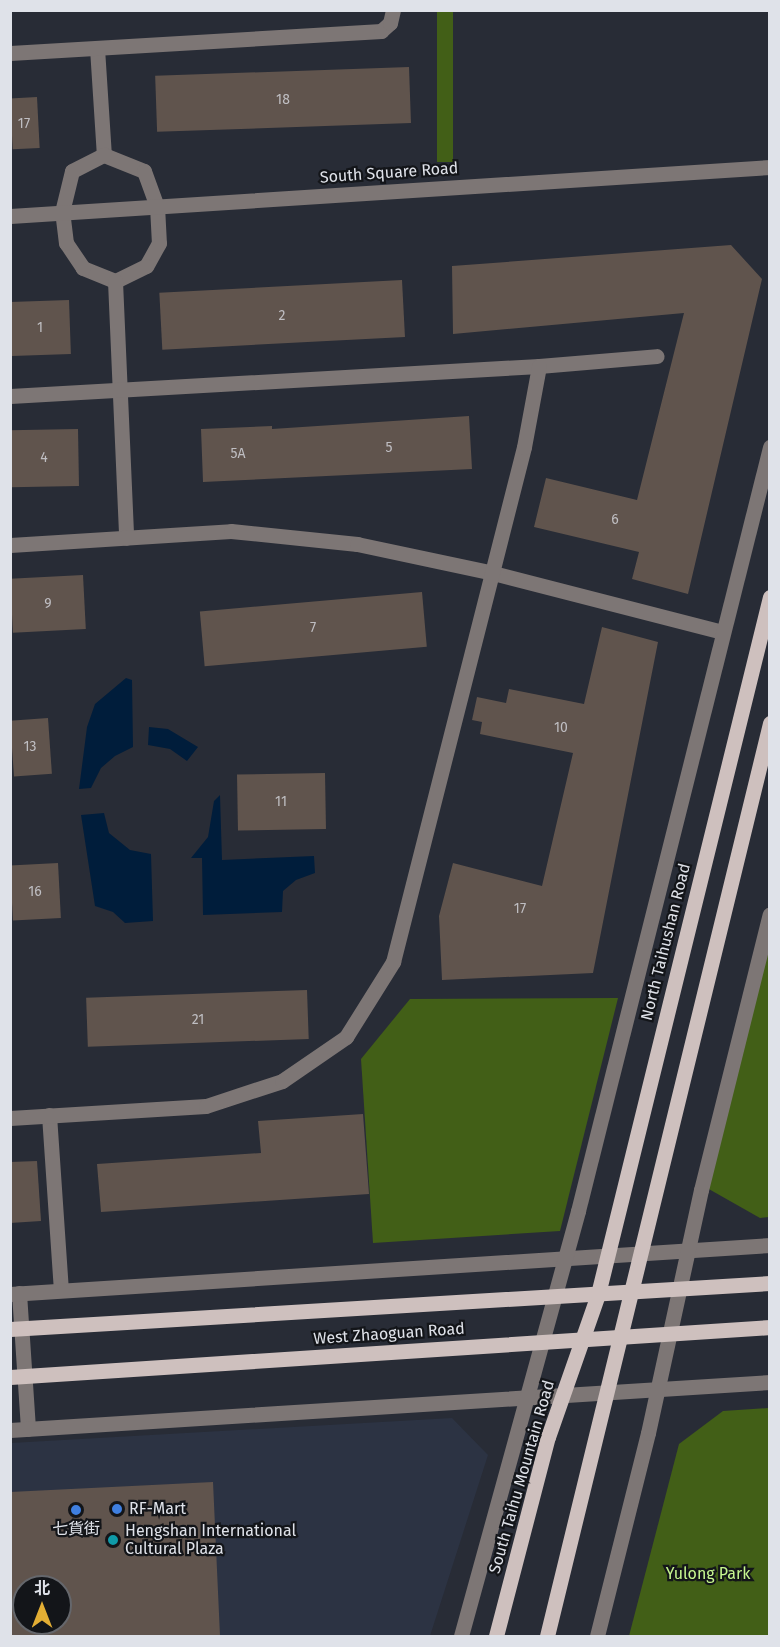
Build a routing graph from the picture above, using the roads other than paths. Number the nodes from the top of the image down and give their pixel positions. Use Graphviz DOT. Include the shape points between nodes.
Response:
graph roads {
  1 [pos="393,10"];
  2 [pos="97,48"];
  3 [pos="10,53"];
  4 [pos="104,155"];
  5 [pos="770,167"];
  6 [pos="158,206"];
  7 [pos="62,212"];
  8 [pos="10,216"];
  9 [pos="115,281"];
  10 [pos="657,356"];
  11 [pos="539,366"];
  12 [pos="119,390"];
  13 [pos="10,396"];
  14 [pos="770,447"];
  15 [pos="126,538"];
  16 [pos="10,545"];
  17 [pos="492,573"];
  18 [pos="770,597"];
  19 [pos="723,632"];
  20 [pos="770,723"];
  21 [pos="770,914"];
  22 [pos="49,1115"];
  23 [pos="10,1118"];
  24 [pos="770,1245"];
  25 [pos="688,1250"];
  26 [pos="639,1253"];
  27 [pos="607,1255"];
  28 [pos="565,1258"];
  29 [pos="770,1283"];
  30 [pos="680,1289"];
  31 [pos="61,1290"];
  32 [pos="15,1293"];
  33 [pos="629,1293"];
  34 [pos="597,1294"];
  35 [pos="554,1297"];
  36 [pos="770,1327"];
  37 [pos="16,1329"];
  38 [pos="670,1334"];
  39 [pos="620,1337"];
  40 [pos="582,1339"];
  41 [pos="541,1342"];
  42 [pos="17,1376"];
  43 [pos="770,1382"];
  44 [pos="658,1390"];
  45 [pos="606,1393"];
  46 [pos="563,1395"];
  47 [pos="526,1398"];
  48 [pos="28,1429"];
  49 [pos="10,1430"];
  50 [pos="461,1636"];
  51 [pos="496,1636"];
  52 [pos="548,1636"];
  53 [pos="597,1636"];
  1 -- 2 [label="street" via="390,23 381,31"];
  2 -- 3 [label="street"];
  2 -- 4 [label="street"];
  4 -- 6 [label="street" via="144,171"];
  4 -- 7 [label="street" via="72,171"];
  5 -- 6 [label="street, South Square Road"];
  6 -- 7 [label="street, South Square Road"];
  6 -- 9 [label="street" via="159,243 146,266"];
  7 -- 8 [label="street, South Square Road"];
  7 -- 9 [label="street" via="66,243 83,268"];
  9 -- 12 [label="street"];
  10 -- 11 [label="street"];
  11 -- 12 [label="street"];
  11 -- 17 [label="street" via="524,447"];
  12 -- 13 [label="street"];
  12 -- 15 [label="street"];
  14 -- 19 [label="street"];
  15 -- 16 [label="street"];
  15 -- 17 [label="street" via="231,531 357,544"];
  17 -- 19 [label="street"];
  17 -- 22 [label="street" via="393,962 346,1037 282,1081 206,1106"];
  18 -- 27 [label="main road, North Taihushan Road"];
  19 -- 28 [label="street"];
  20 -- 26 [label="main road"];
  21 -- 25 [label="street"];
  22 -- 23 [label="street"];
  22 -- 31 [label="street"];
  24 -- 25 [label="street"];
  25 -- 26 [label="street"];
  25 -- 30 [label="street"];
  26 -- 27 [label="street"];
  26 -- 33 [label="main road"];
  27 -- 28 [label="street"];
  27 -- 34 [label="main road, North Taihushan Road"];
  28 -- 31 [label="street"];
  28 -- 35 [label="street"];
  29 -- 30 [label="main road, West Zhaoguan Road"];
  30 -- 33 [label="main road, West Zhaoguan Road"];
  30 -- 38 [label="street"];
  31 -- 32 [label="street"];
  32 -- 37 [label="street"];
  33 -- 34 [label="main road, West Zhaoguan Road"];
  33 -- 39 [label="main road"];
  34 -- 35 [label="main road, West Zhaoguan Road"];
  34 -- 40 [label="main road, South Taihu Mountain Road"];
  35 -- 37 [label="main road, West Zhaoguan Road"];
  35 -- 41 [label="street"];
  36 -- 38 [label="main road, West Zhaoguan Road"];
  37 -- 42 [label="street"];
  38 -- 39 [label="main road, West Zhaoguan Road"];
  38 -- 44 [label="street"];
  39 -- 40 [label="main road, West Zhaoguan Road"];
  39 -- 45 [label="main road"];
  40 -- 41 [label="main road, West Zhaoguan Road"];
  40 -- 46 [label="main road, South Taihu Mountain Road"];
  41 -- 42 [label="main road, West Zhaoguan Road"];
  41 -- 47 [label="street"];
  42 -- 48 [label="street"];
  43 -- 44 [label="street"];
  44 -- 45 [label="street"];
  44 -- 53 [label="street"];
  45 -- 46 [label="street"];
  45 -- 52 [label="main road"];
  46 -- 47 [label="street"];
  46 -- 51 [label="main road, South Taihu Mountain Road" via="545,1448"];
  47 -- 48 [label="street"];
  47 -- 50 [label="street"];
  48 -- 49 [label="street"];
}
